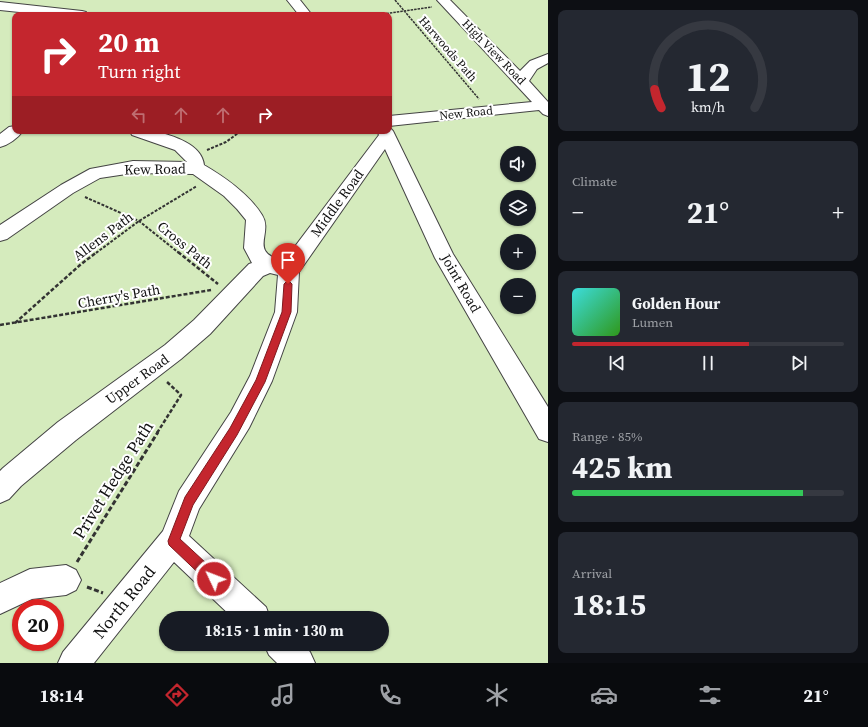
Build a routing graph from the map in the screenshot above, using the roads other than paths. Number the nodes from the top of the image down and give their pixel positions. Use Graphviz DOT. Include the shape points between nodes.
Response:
graph roads {
  1 [pos="35,0"];
  2 [pos="293,0"];
  3 [pos="446,2"];
  4 [pos="0,6"];
  5 [pos="21,8"];
  6 [pos="15,12"];
  7 [pos="56,12"];
  8 [pos="303,12"];
  9 [pos="12,14"];
  10 [pos="5,19"];
  11 [pos="548,58"];
  12 [pos="522,81"];
  13 [pos="546,108"];
  14 [pos="392,128"];
  15 [pos="12,133"];
  16 [pos="147,134"];
  17 [pos="383,134"];
  18 [pos="389,134"];
  19 [pos="0,142"];
  20 [pos="196,164"];
  21 [pos="1,234"];
  22 [pos="279,267"];
  23 [pos="548,430"];
  24 [pos="0,490"];
  25 [pos="173,541"];
  26 [pos="66,580"];
  27 [pos="0,599"];
  28 [pos="248,611"];
  29 [pos="287,651"];
  30 [pos="74,663"];
  31 [pos="299,663"];
  1 -- 5 [label="lane"];
  2 -- 8 [label="lane"];
  3 -- 12 [label="lane, High View Road"];
  4 -- 5 [label="lane"];
  5 -- 6 [label="lane"];
  5 -- 7 [label="lane"];
  9 -- 10 [label="lane"];
  11 -- 12 [label="lane" via="529,68"];
  12 -- 13 [label="lane, High View Road"];
  13 -- 14 [label="lane, New Road" via="488,111"];
  15 -- 19 [label="lane"];
  16 -- 20 [label="lane" via="181,146"];
  17 -- 22 [label="lane, Middle Road"];
  18 -- 23 [label="lane, Joint Road" via="446,258"];
  20 -- 21 [label="lane, Kew Road" via="133,167 96,173 67,189"];
  20 -- 22 [label="lane, Kew Road" via="243,204 255,219 254,248 259,258"];
  22 -- 24 [label="lane, Upper Road" via="256,270 232,287 202,327 173,352 67,431"];
  22 -- 25 [label="lane, North Road" via="286,312 260,382 240,420 189,501"];
  25 -- 28 [label="lane"];
  25 -- 30 [label="lane, North Road"];
  26 -- 27 [label="lane" via="30,584"];
  29 -- 31 [label="lane"];
}
